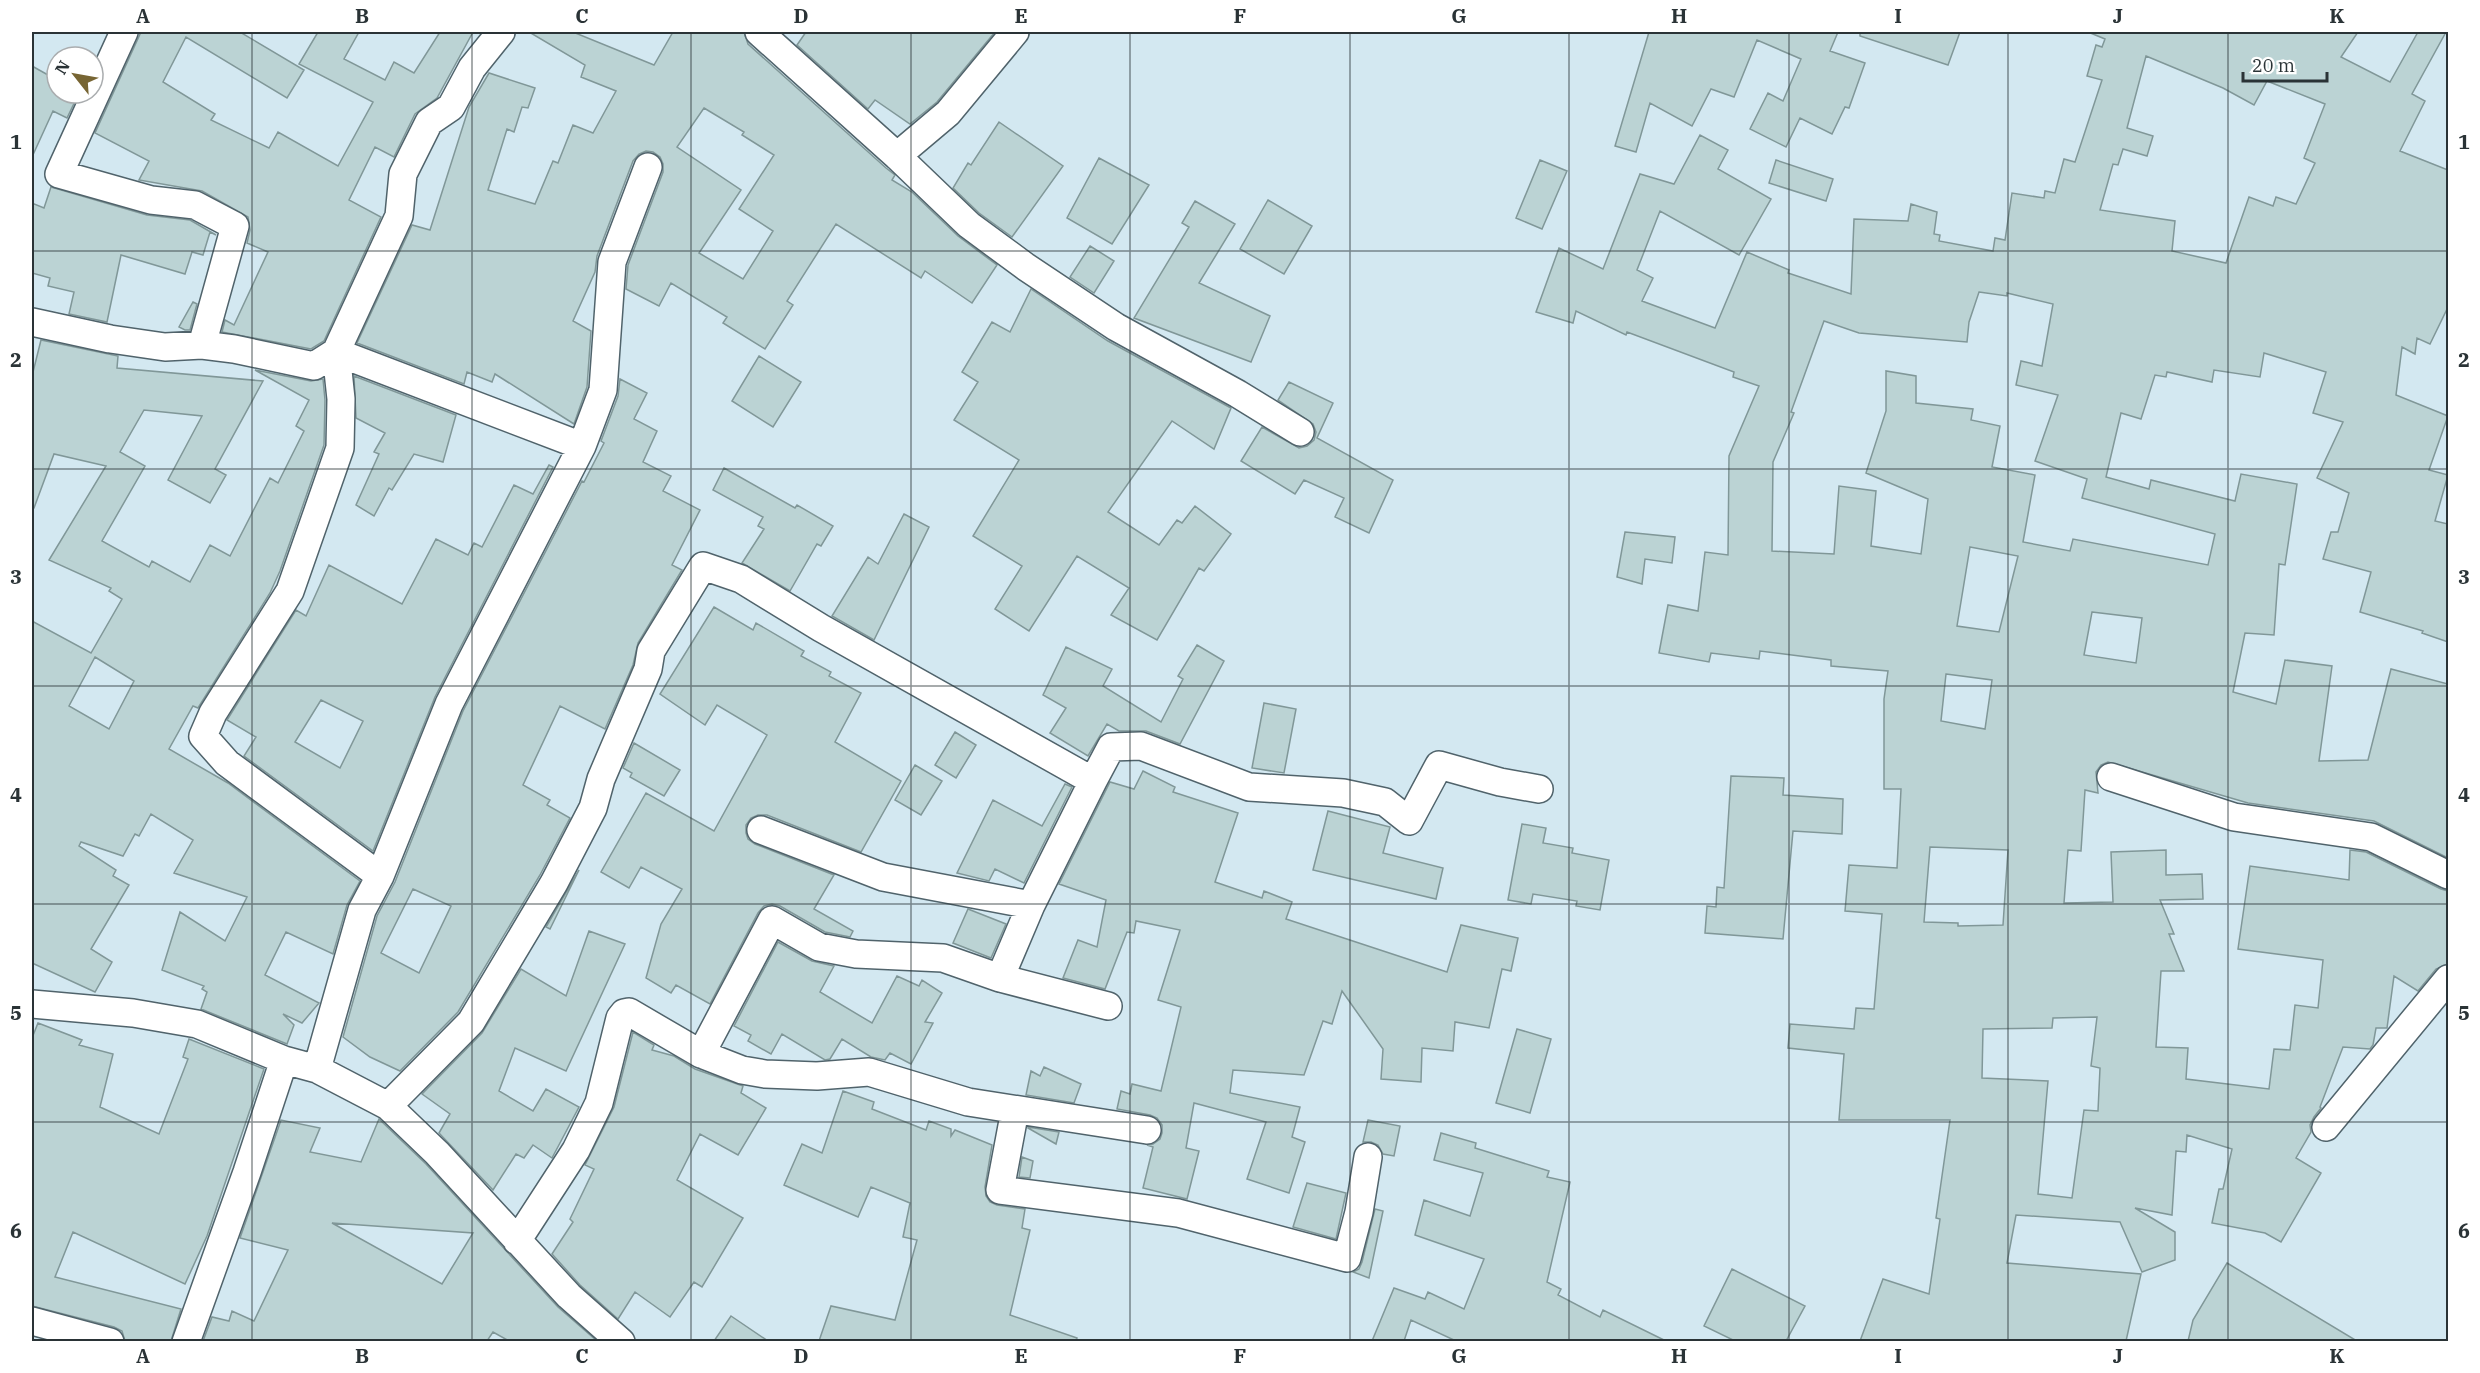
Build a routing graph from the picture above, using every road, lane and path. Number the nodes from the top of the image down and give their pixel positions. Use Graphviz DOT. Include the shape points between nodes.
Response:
graph roads {
  1 [pos="124,32"];
  2 [pos="501,32"];
  3 [pos="759,32"];
  4 [pos="1015,32"];
  5 [pos="897,156"];
  6 [pos="648,167"];
  7 [pos="32,322"];
  8 [pos="202,345"];
  9 [pos="336,352"];
  10 [pos="1300,432"];
  11 [pos="582,446"];
  12 [pos="2111,777"];
  13 [pos="1093,781"];
  14 [pos="1539,789"];
  15 [pos="761,830"];
  16 [pos="2448,875"];
  17 [pos="380,876"];
  18 [pos="1031,905"];
  19 [pos="1000,978"];
  20 [pos="2448,979"];
  21 [pos="32,1004"];
  22 [pos="1108,1006"];
  23 [pos="701,1054"];
  24 [pos="284,1060"];
  25 [pos="317,1070"];
  26 [pos="388,1106"];
  27 [pos="1015,1110"];
  28 [pos="2326,1127"];
  29 [pos="1147,1130"];
  30 [pos="1368,1157"];
  31 [pos="517,1241"];
  32 [pos="32,1321"];
  33 [pos="110,1341"];
  34 [pos="186,1341"];
  35 [pos="621,1341"];
  1 -- 8 [label="street" via="59,174 151,200 195,205 235,226"];
  2 -- 9 [label="street" via="472,68 451,106 429,122 403,174 399,216"];
  3 -- 5 [label="street"];
  4 -- 5 [label="street" via="948,112"];
  5 -- 10 [label="street" via="969,225 1026,267 1116,327"];
  6 -- 11 [label="street" via="612,262 603,390"];
  7 -- 8 [label="street" via="165,347"];
  8 -- 9 [label="street" via="314,366"];
  9 -- 11 [label="street"];
  9 -- 17 [label="street" via="341,399 340,448 290,591 213,713 203,736 227,763"];
  11 -- 17 [label="street" via="449,704"];
  12 -- 16 [label="street" via="2234,817 2371,837"];
  13 -- 14 [label="street" via="1111,747 1142,746 1249,788 1342,793 1385,802 1409,821 1439,765"];
  13 -- 18 [label="street"];
  13 -- 26 [label="street" via="741,579 703,566 651,651 648,669 592,808 554,883 471,1022"];
  15 -- 18 [label="street" via="883,877"];
  17 -- 25 [label="street" via="362,910"];
  18 -- 19 [label="street"];
  19 -- 22 [label="street"];
  19 -- 23 [label="street" via="943,958 856,954 819,947 772,920"];
  20 -- 28 [label="street"];
  21 -- 24 [label="street" via="197,1023"];
  23 -- 27 [label="street" via="742,1070 765,1074 818,1076 869,1072 968,1102"];
  23 -- 31 [label="street" via="629,1012 624,1013 599,1103 576,1149"];
  24 -- 25 [label="street"];
  24 -- 34 [label="street"];
  25 -- 26 [label="street"];
  26 -- 31 [label="street"];
  27 -- 29 [label="street"];
  27 -- 30 [label="street" via="1000,1190 1178,1213 1347,1258"];
  31 -- 35 [label="street" via="569,1296"];
  32 -- 33 [label="street"];
}
